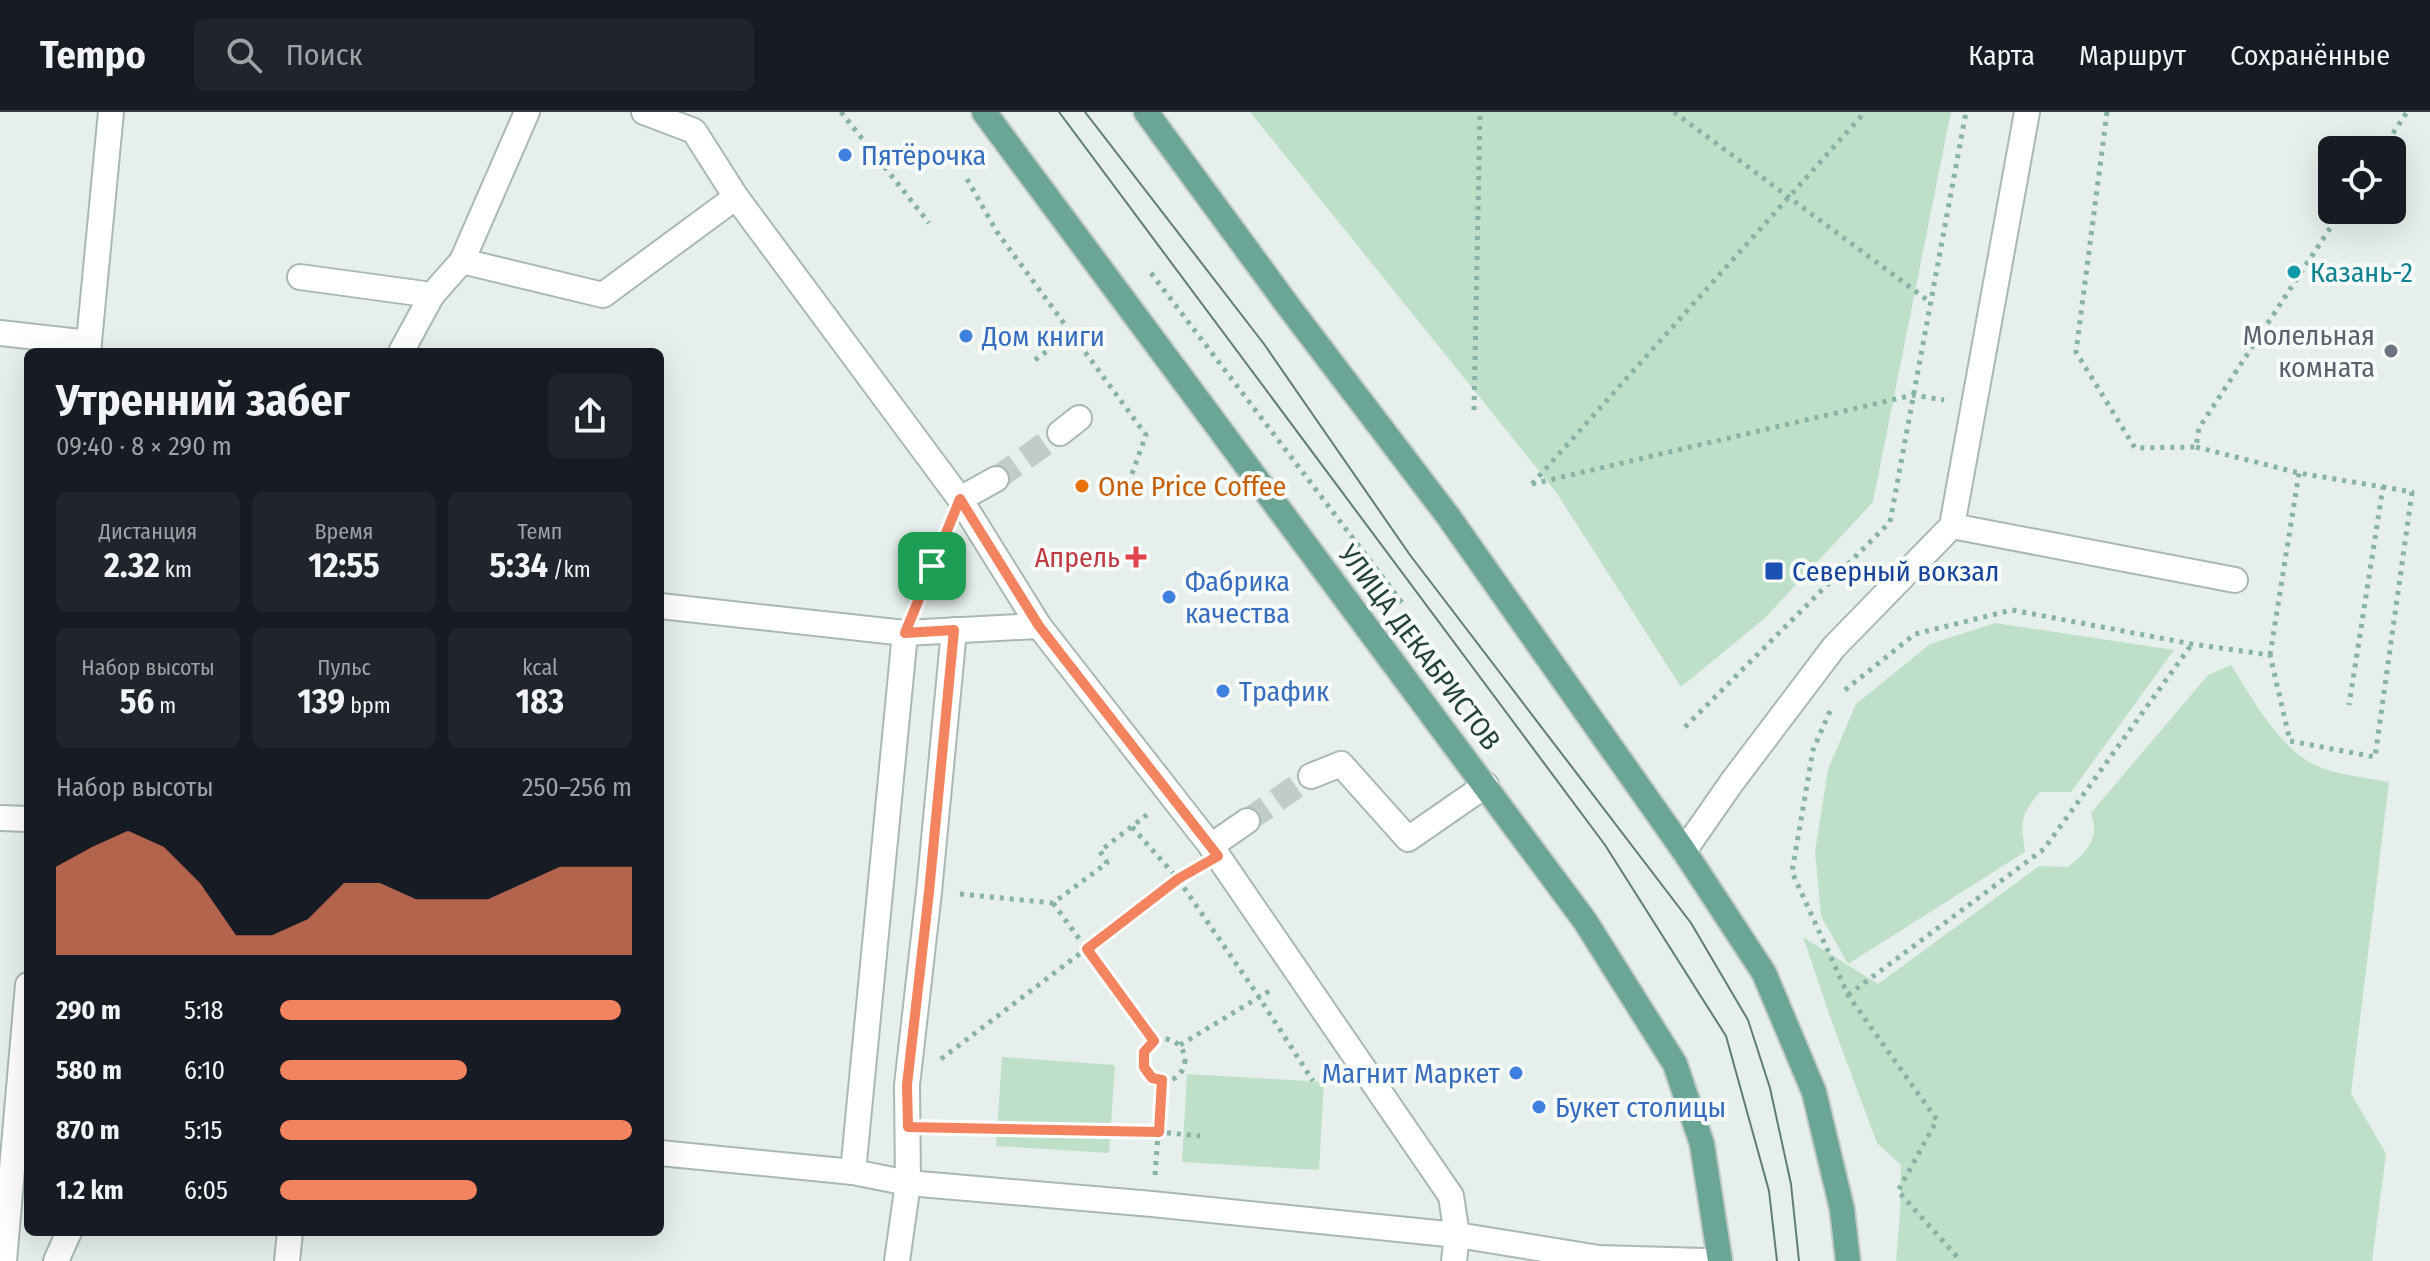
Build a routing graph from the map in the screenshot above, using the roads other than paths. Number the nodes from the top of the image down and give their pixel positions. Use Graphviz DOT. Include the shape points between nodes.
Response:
graph roads {
  1 [pos="111,112"];
  2 [pos="527,112"];
  3 [pos="644,112"];
  4 [pos="984,112"];
  5 [pos="1146,112"];
  6 [pos="2027,112"];
  7 [pos="736,197"];
  8 [pos="462,261"];
  9 [pos="300,277"];
  10 [pos="432,295"];
  11 [pos="0,333"];
  12 [pos="85,348"];
  13 [pos="91,348"];
  14 [pos="403,348"];
  15 [pos="1079,418"];
  16 [pos="1060,433"];
  17 [pos="996,479"];
  18 [pos="960,499"];
  19 [pos="1952,526"];
  20 [pos="2235,580"];
  21 [pos="664,606"];
  22 [pos="1039,626"];
  23 [pos="954,630"];
  24 [pos="905,633"];
  25 [pos="1311,776"];
  26 [pos="1486,785"];
  27 [pos="1,818"];
  28 [pos="24,819"];
  29 [pos="1247,821"];
  30 [pos="1214,851"];
  31 [pos="1684,851"];
  32 [pos="24,1031"];
  33 [pos="664,1153"];
  34 [pos="853,1172"];
  35 [pos="908,1183"];
  36 [pos="1457,1235"];
  37 [pos="67,1236"];
  38 [pos="290,1236"];
  39 [pos="4,1261"];
  40 [pos="56,1261"];
  41 [pos="287,1261"];
  42 [pos="897,1261"];
  43 [pos="1454,1261"];
  44 [pos="1704,1261"];
  45 [pos="1720,1261"];
  46 [pos="1848,1261"];
  1 -- 13 [label="street"];
  2 -- 8 [label="street"];
  3 -- 7 [label="street" via="694,131"];
  4 -- 26 [label="main road, УЛИЦА ДЕКАБРИСТОВ"];
  5 -- 31 [label="main road" via="1448,516"];
  6 -- 19 [label="street"];
  7 -- 8 [label="street" via="603,295"];
  7 -- 18 [label="street"];
  8 -- 10 [label="street"];
  9 -- 10 [label="street"];
  10 -- 14 [label="street"];
  11 -- 12 [label="street"];
  15 -- 16 [label="street"];
  17 -- 18 [label="street"];
  18 -- 22 [label="street"];
  19 -- 20 [label="street"];
  19 -- 31 [label="street" via="1834,647"];
  21 -- 24 [label="street"];
  22 -- 23 [label="street"];
  22 -- 30 [label="street"];
  23 -- 24 [label="street"];
  23 -- 35 [label="street" via="907,1085"];
  24 -- 34 [label="street"];
  25 -- 26 [label="street" via="1341,764 1408,839"];
  26 -- 45 [label="main road, УЛИЦА ДЕКАБРИСТОВ" via="1585,921 1675,1064 1702,1144"];
  27 -- 28 [label="street"];
  29 -- 30 [label="street"];
  30 -- 36 [label="street" via="1451,1196"];
  31 -- 46 [label="main road" via="1764,973 1814,1092 1842,1209"];
  32 -- 39 [label="street"];
  33 -- 34 [label="street"];
  34 -- 35 [label="street"];
  35 -- 36 [label="street"];
  35 -- 42 [label="street"];
  36 -- 43 [label="street"];
  36 -- 44 [label="street" via="1599,1258"];
  37 -- 40 [label="street"];
  38 -- 41 [label="street"];
}
